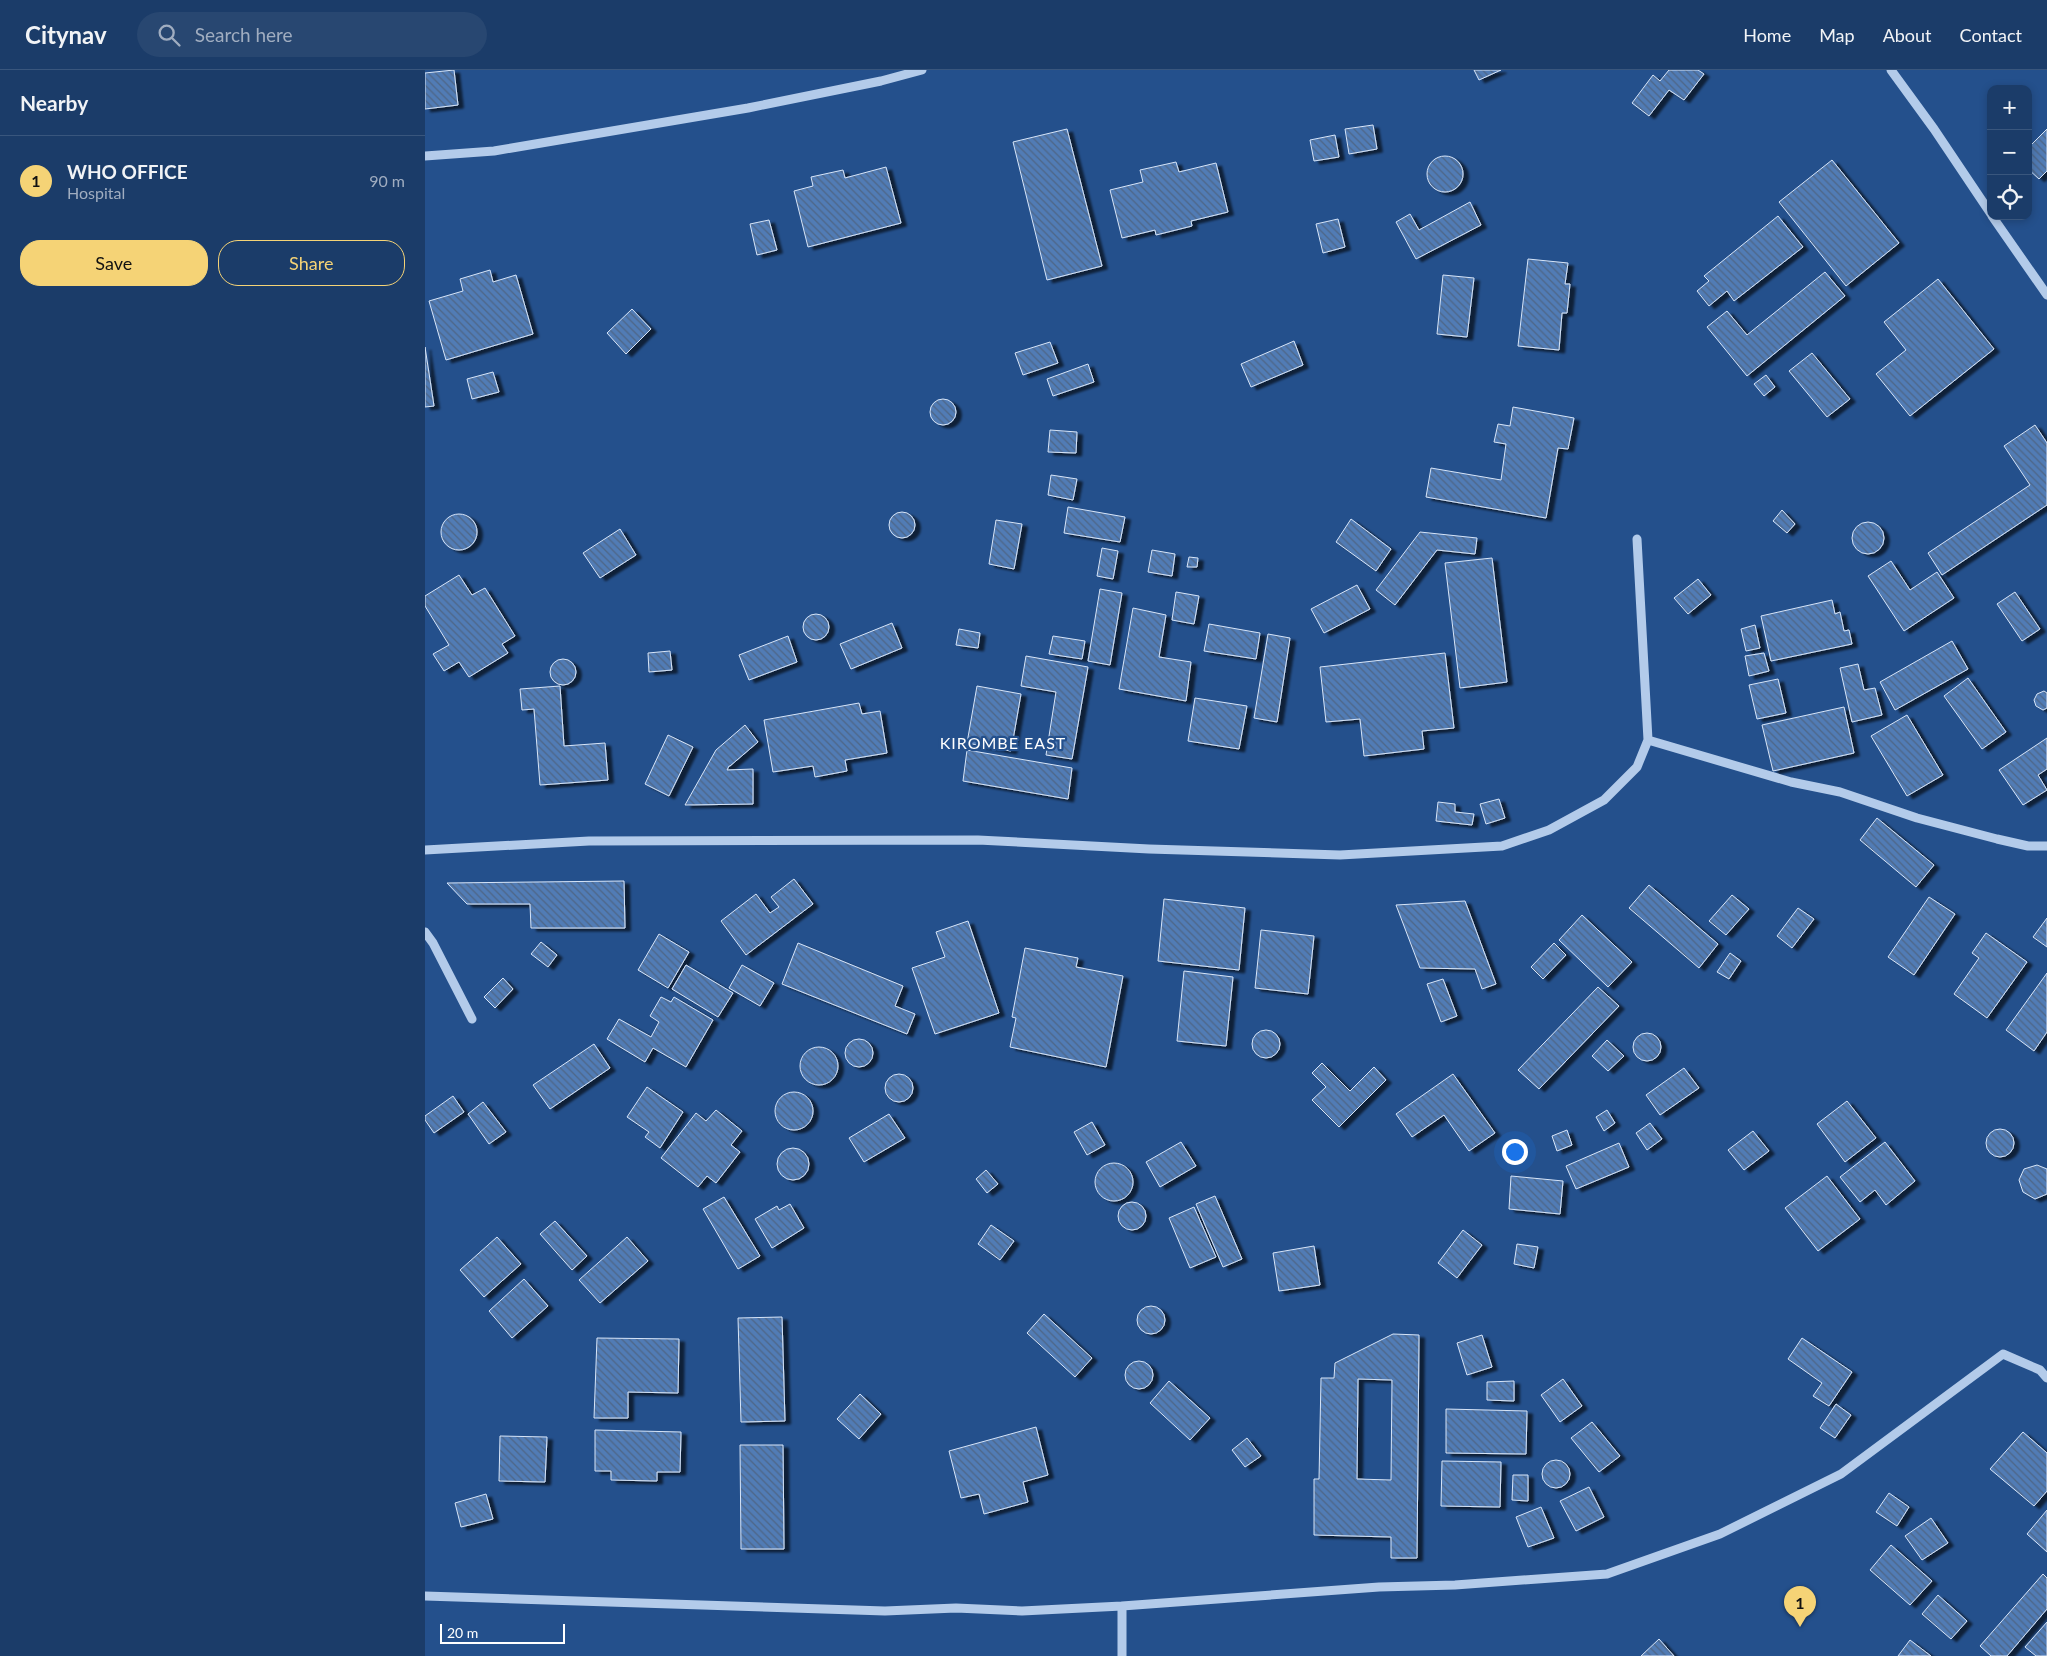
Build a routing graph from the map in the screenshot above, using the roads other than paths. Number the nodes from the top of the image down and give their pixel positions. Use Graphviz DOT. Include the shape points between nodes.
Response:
graph roads {
  1 [pos="922,70"];
  2 [pos="1891,70"];
  3 [pos="425,156"];
  4 [pos="1987,209"];
  5 [pos="1994,220"];
  6 [pos="2047,295"];
  7 [pos="1637,538"];
  8 [pos="1648,740"];
  9 [pos="2047,846"];
  10 [pos="425,850"];
  11 [pos="425,932"];
  12 [pos="473,1020"];
  13 [pos="2047,1378"];
  14 [pos="425,1596"];
  15 [pos="1122,1606"];
  16 [pos="1123,1656"];
  1 -- 3 [label="street" via="748,108 494,150"];
  2 -- 4 [label="street"];
  5 -- 6 [label="street"];
  7 -- 8 [label="street"];
  8 -- 9 [label="street" via="1782,779 1840,792 1961,830 2028,846"];
  8 -- 10 [label="street" via="1637,767 1604,800 1549,830 1502,846 1340,855 978,840 589,841"];
  11 -- 12 [label="street"];
  13 -- 15 [label="street" via="2040,1370 2003,1354 1841,1474 1720,1534 1607,1574"];
  14 -- 15 [label="street" via="885,1612"];
  15 -- 16 [label="street"];
}
